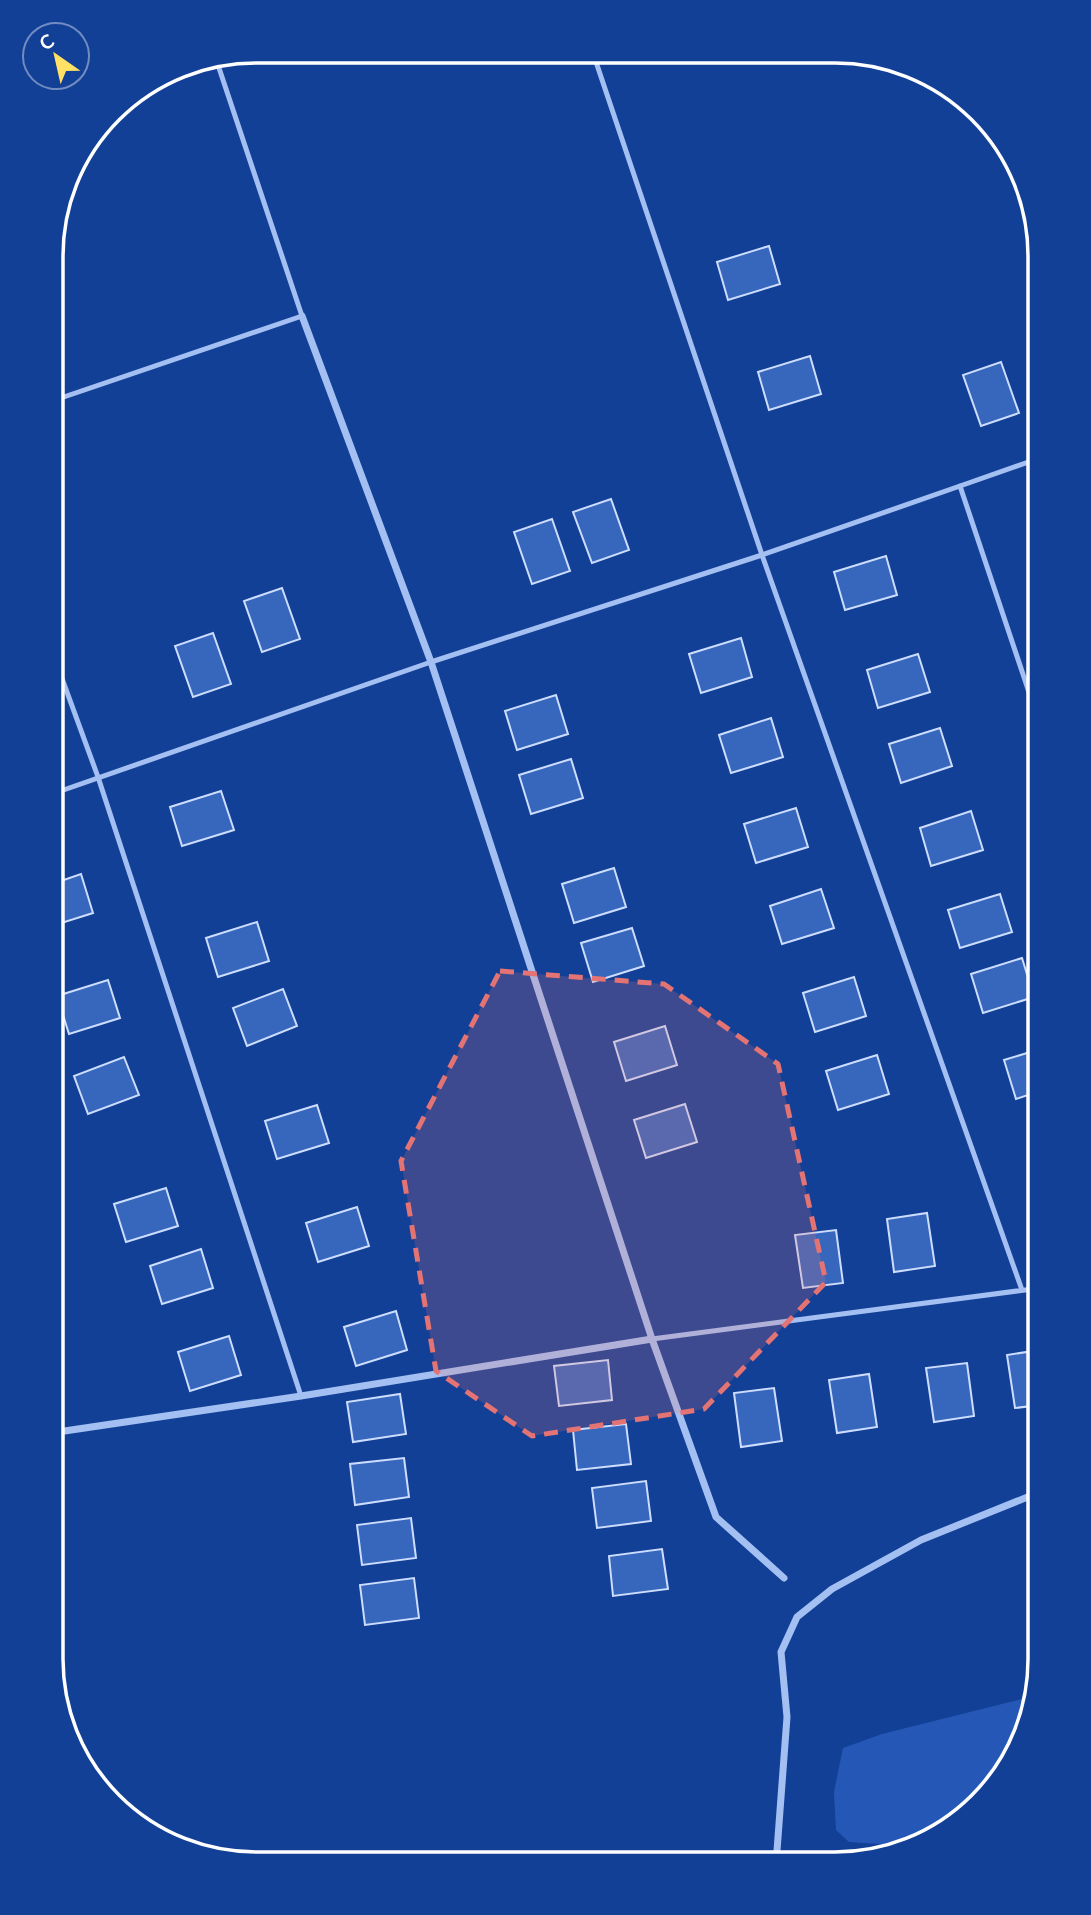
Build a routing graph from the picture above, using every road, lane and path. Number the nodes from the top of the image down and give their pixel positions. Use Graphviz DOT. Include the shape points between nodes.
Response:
graph roads {
  1 [pos="596,63"];
  2 [pos="219,67"];
  3 [pos="302,316"];
  4 [pos="63,397"];
  5 [pos="1028,462"];
  6 [pos="960,486"];
  7 [pos="762,555"];
  8 [pos="431,662"];
  9 [pos="63,681"];
  10 [pos="1028,689"];
  11 [pos="98,778"];
  12 [pos="63,790"];
  13 [pos="1028,1289"];
  14 [pos="1022,1290"];
  15 [pos="652,1339"];
  16 [pos="301,1396"];
  17 [pos="63,1431"];
  18 [pos="1028,1497"];
  19 [pos="784,1578"];
  20 [pos="777,1852"];
  1 -- 7 [label="lane"];
  2 -- 3 [label="lane"];
  3 -- 4 [label="lane"];
  3 -- 8 [label="street"];
  5 -- 6 [label="lane"];
  6 -- 7 [label="lane"];
  6 -- 10 [label="lane"];
  7 -- 8 [label="lane"];
  7 -- 14 [label="lane"];
  8 -- 11 [label="lane"];
  8 -- 15 [label="street"];
  9 -- 11 [label="lane"];
  11 -- 12 [label="lane"];
  11 -- 16 [label="lane"];
  13 -- 14 [label="lane"];
  14 -- 15 [label="lane"];
  15 -- 16 [label="street"];
  15 -- 19 [label="street" via="716,1517"];
  16 -- 17 [label="street"];
  18 -- 20 [label="street" via="921,1540 832,1589 797,1617 781,1652 787,1717"];
}
